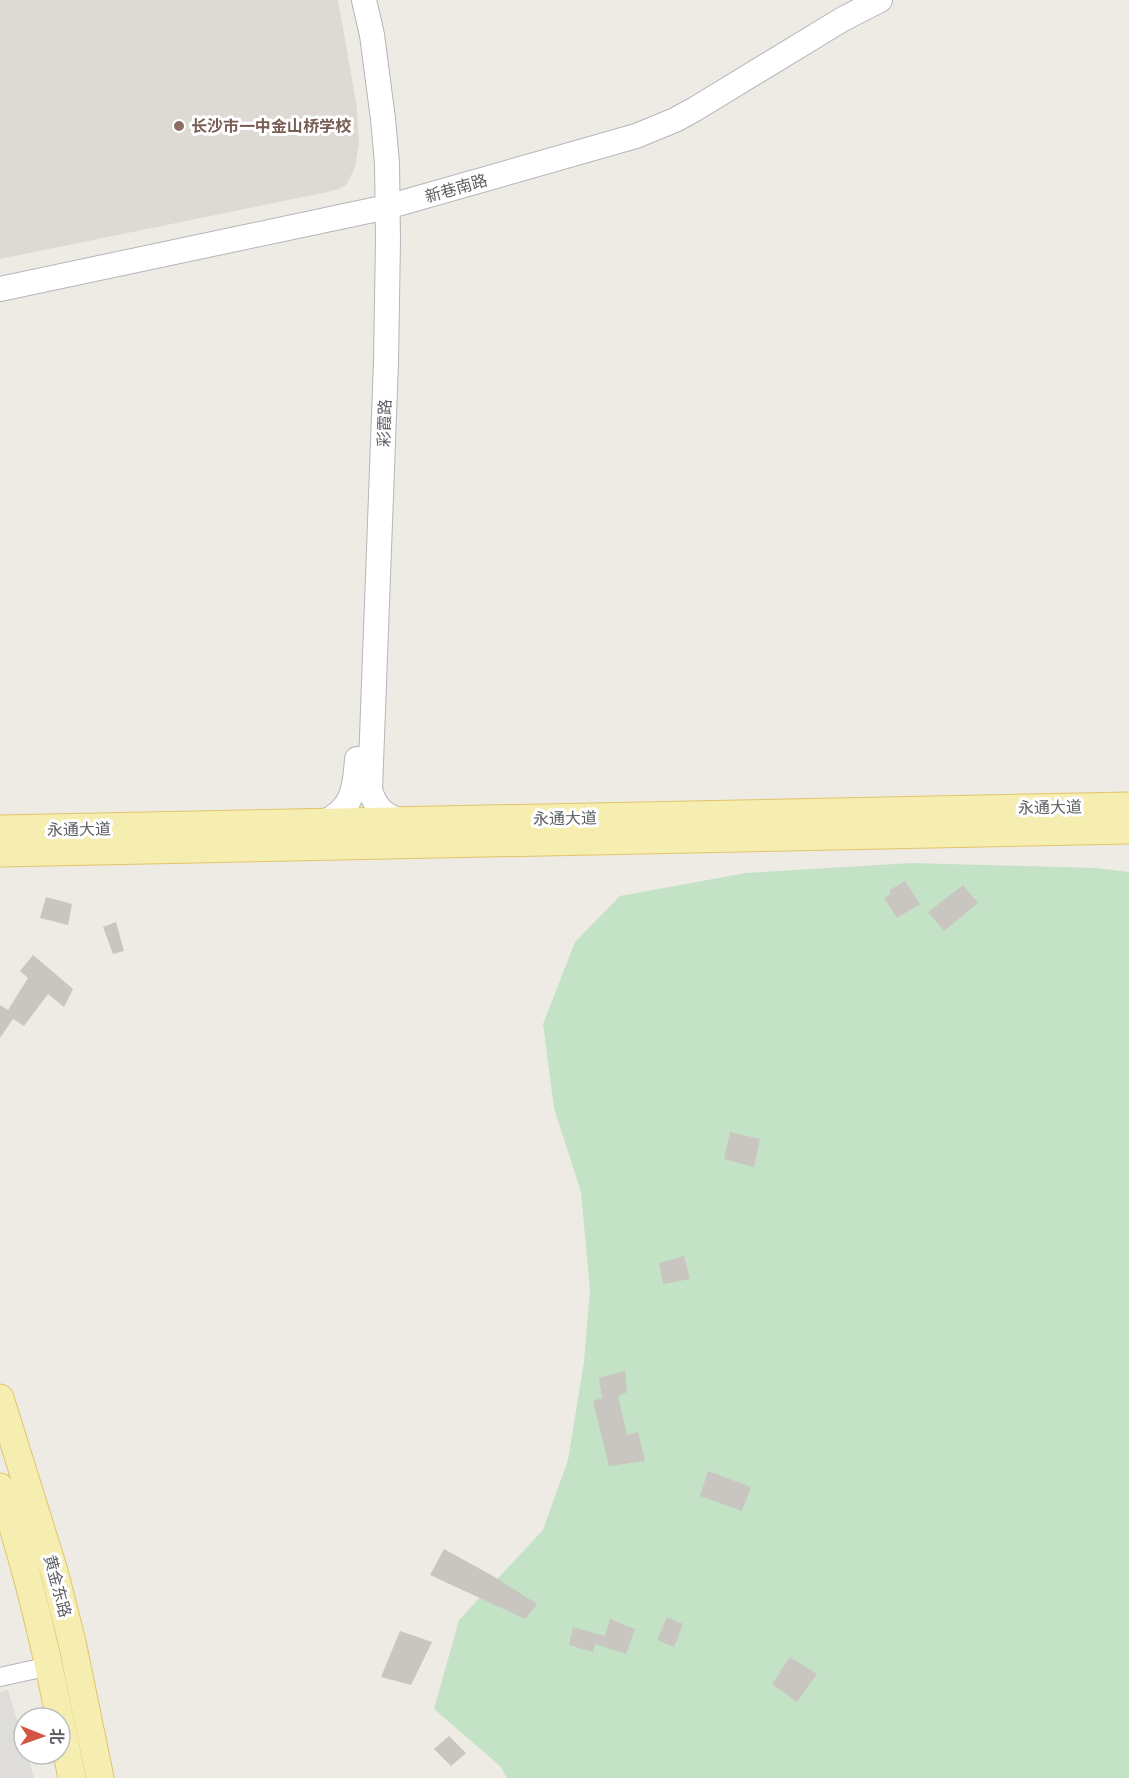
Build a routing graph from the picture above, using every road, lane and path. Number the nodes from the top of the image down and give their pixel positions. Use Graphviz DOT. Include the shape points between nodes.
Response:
graph roads {
  1 [pos="351,0"];
  2 [pos="364,0"];
  3 [pos="845,0"];
  4 [pos="880,0"];
  5 [pos="381,201"];
  6 [pos="0,274"];
  7 [pos="0,290"];
  8 [pos="1129,806"];
  9 [pos="411,822"];
  10 [pos="320,824"];
  11 [pos="0,829"];
  12 [pos="1129,830"];
  13 [pos="0,853"];
  14 [pos="0,1398"];
  15 [pos="0,1487"];
  16 [pos="50,1666"];
  17 [pos="0,1677"];
  18 [pos="72,1778"];
  19 [pos="100,1778"];
  1 -- 5 [label="main road, 彩霞路"];
  2 -- 5 [label="main road, 彩霞路" via="383,118"];
  3 -- 5 [label="main road, 新巷南路" via="657,112"];
  4 -- 5 [label="main road, 新巷南路" via="657,128 600,147"];
  5 -- 6 [label="main road, 新巷南路"];
  5 -- 7 [label="main road, 新巷南路"];
  5 -- 9 [label="main road, 彩霞路" via="385,373 370,790 383,813"];
  5 -- 10 [label="main road, 彩霞路" via="356,781 343,810"];
  8 -- 9 [label="main road, 永通大道"];
  9 -- 10 [label="main road, 永通大道"];
  10 -- 11 [label="main road, 永通大道"];
  12 -- 13 [label="main road, 永通大道"];
  14 -- 19 [label="main road, 黄金东路" via="54,1571"];
  15 -- 16 [label="main road, 黄金东路" via="26,1567"];
  16 -- 17 [label="street"];
  16 -- 18 [label="main road, 黄金东路"];
}
